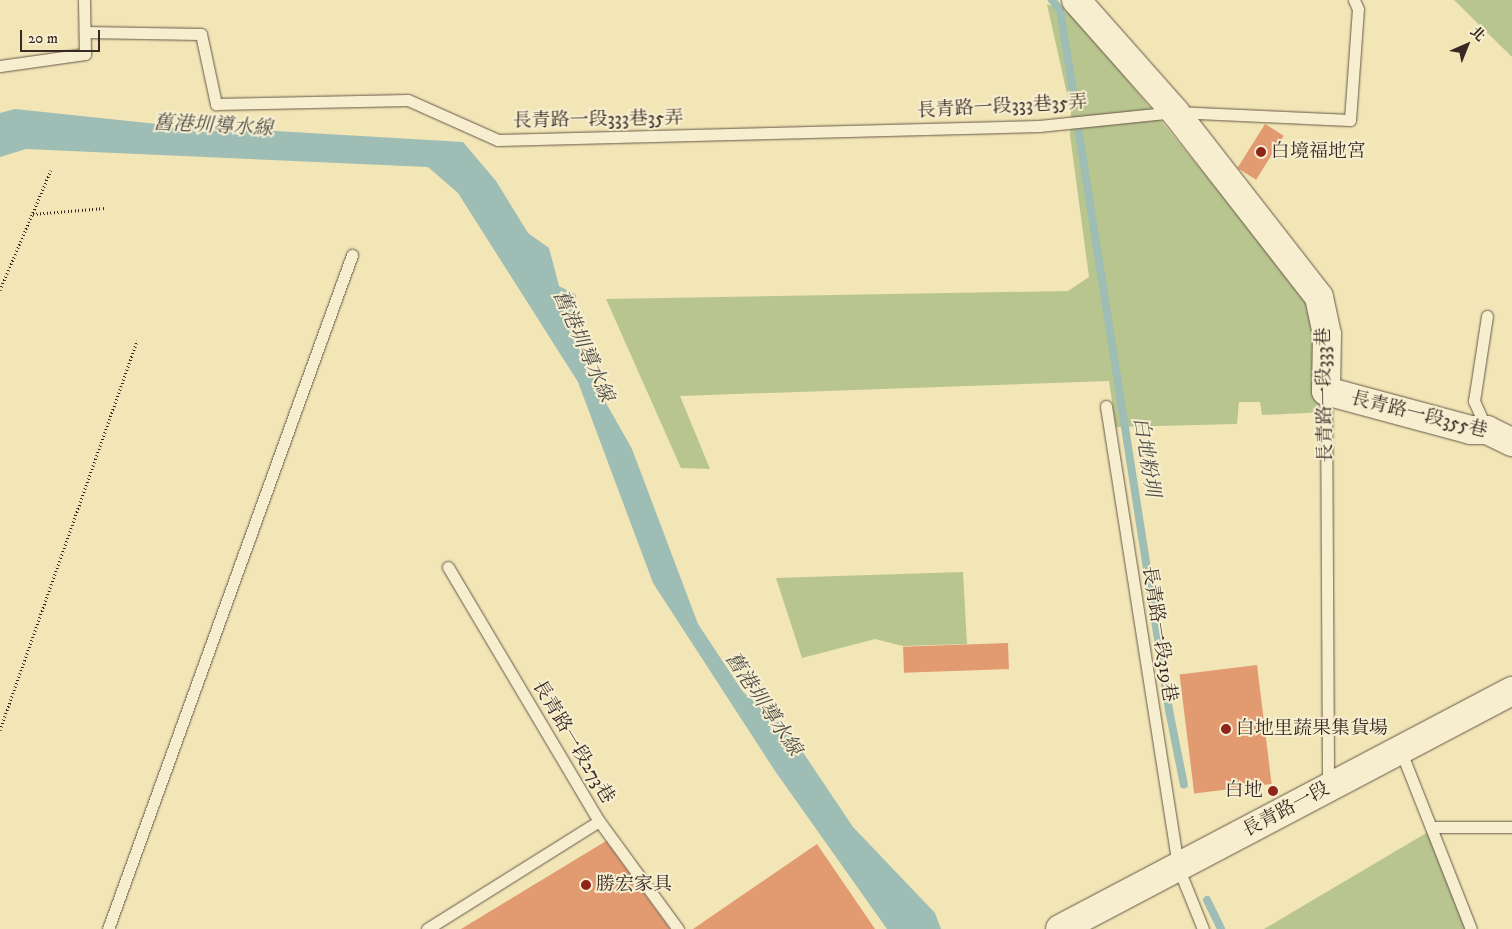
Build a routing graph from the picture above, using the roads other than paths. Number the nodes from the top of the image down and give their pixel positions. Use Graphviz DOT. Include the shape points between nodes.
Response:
graph roads {
  1 [pos="84,0"];
  2 [pos="1076,0"];
  3 [pos="1354,0"];
  4 [pos="85,32"];
  5 [pos="0,66"];
  6 [pos="1175,112"];
  7 [pos="352,255"];
  8 [pos="1487,316"];
  9 [pos="1326,391"];
  10 [pos="1106,406"];
  11 [pos="1487,430"];
  12 [pos="1512,442"];
  13 [pos="448,567"];
  14 [pos="1512,691"];
  15 [pos="1400,749"];
  16 [pos="1328,788"];
  17 [pos="599,821"];
  18 [pos="1512,826"];
  19 [pos="1432,827"];
  20 [pos="1178,867"];
  21 [pos="108,929"];
  22 [pos="428,929"];
  23 [pos="678,929"];
  24 [pos="1060,929"];
  25 [pos="1203,929"];
  26 [pos="1471,929"];
  1 -- 4 [label="lane"];
  2 -- 6 [label="street, 長青路一段333巷"];
  3 -- 6 [label="lane" via="1358,9 1350,120"];
  4 -- 5 [label="lane" via="85,54"];
  4 -- 6 [label="lane, 長青路一段333巷35弄" via="201,34 216,104 408,100 498,140 1039,126"];
  6 -- 9 [label="street, 長青路一段333巷" via="1319,297 1327,334"];
  7 -- 21 [label="lane"];
  8 -- 11 [label="lane" via="1474,401"];
  9 -- 11 [label="street, 長青路一段355巷" via="1471,430"];
  9 -- 16 [label="lane, 長青路一段333巷"];
  10 -- 20 [label="lane, 長青路一段319巷"];
  11 -- 12 [label="street, 長青路一段355巷"];
  13 -- 17 [label="lane, 長青路一段273巷"];
  14 -- 15 [label="street, 長青路一段"];
  15 -- 16 [label="street, 長青路一段"];
  15 -- 19 [label="lane"];
  16 -- 20 [label="street, 長青路一段"];
  17 -- 22 [label="lane"];
  17 -- 23 [label="lane, 長青路一段273巷"];
  18 -- 19 [label="lane"];
  19 -- 26 [label="lane"];
  20 -- 24 [label="street, 長青路一段"];
  20 -- 25 [label="lane, 長青路一段319巷"];
}
